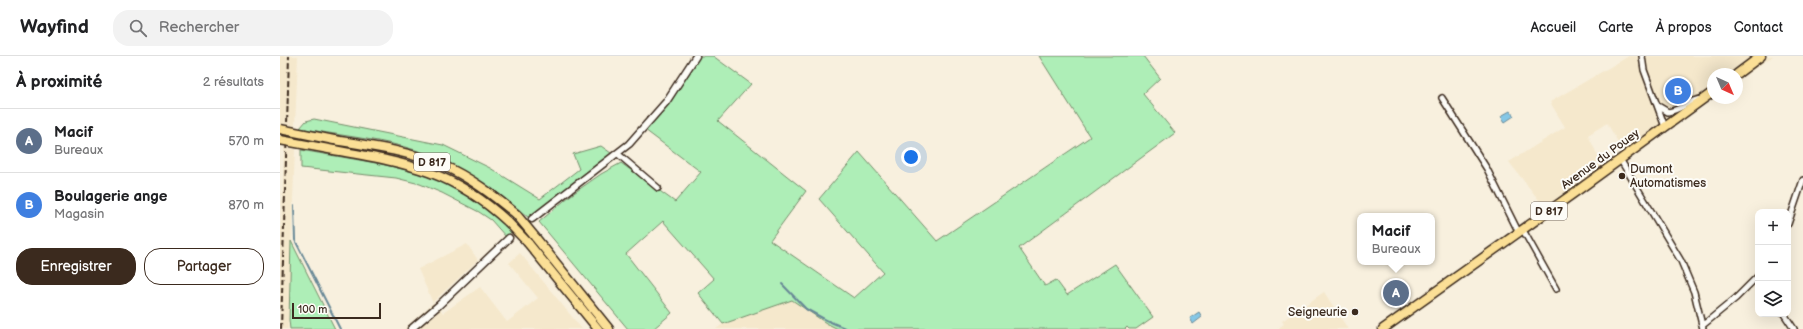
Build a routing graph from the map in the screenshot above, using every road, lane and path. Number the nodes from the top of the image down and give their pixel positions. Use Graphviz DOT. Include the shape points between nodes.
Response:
graph roads {
  1 [pos="696,56"];
  2 [pos="1642,56"];
  3 [pos="1761,56"];
  4 [pos="1743,69"];
  5 [pos="1707,96"];
  6 [pos="1442,98"];
  7 [pos="1703,99"];
  8 [pos="1656,103"];
  9 [pos="1664,127"];
  10 [pos="280,130"];
  11 [pos="280,140"];
  12 [pos="618,154"];
  13 [pos="1620,158"];
  14 [pos="1803,180"];
  15 [pos="658,188"];
  16 [pos="1791,215"];
  17 [pos="532,220"];
  18 [pos="1521,231"];
  19 [pos="509,238"];
  20 [pos="1755,279"];
  21 [pos="1556,289"];
  22 [pos="1786,317"];
  23 [pos="1703,327"];
  24 [pos="410,329"];
  25 [pos="598,329"];
  26 [pos="609,329"];
  27 [pos="1383,329"];
  28 [pos="1794,329"];
  1 -- 12 [label="street" via="666,102"];
  2 -- 8 [label="street" via="1644,70"];
  3 -- 4 [label="main road"];
  5 -- 7 [label="main road, Avenue du Pouey / D 817"];
  6 -- 18 [label="street" via="1487,169"];
  7 -- 8 [label="street" via="1694,99 1675,111 1668,112"];
  7 -- 9 [label="main road, Avenue du Pouey / D 817"];
  8 -- 9 [label="street"];
  9 -- 13 [label="main road, Avenue du Pouey / D 817"];
  10 -- 26 [label="main road, D 817, bridge" via="395,151 443,166 487,190 516,214"];
  11 -- 25 [label="main road, D 817, bridge" via="384,159 433,172 470,190 491,206 528,243"];
  12 -- 15 [label="street"];
  12 -- 17 [label="street"];
  13 -- 18 [label="main road, Avenue du Pouey / D 817"];
  13 -- 23 [label="street" via="1681,261 1694,292"];
  14 -- 16 [label="street"];
  18 -- 21 [label="street"];
  18 -- 27 [label="main road, Avenue du Pouey / D 817"];
  19 -- 24 [label="street"];
  20 -- 23 [label="street"];
  22 -- 28 [label="street"];
}
